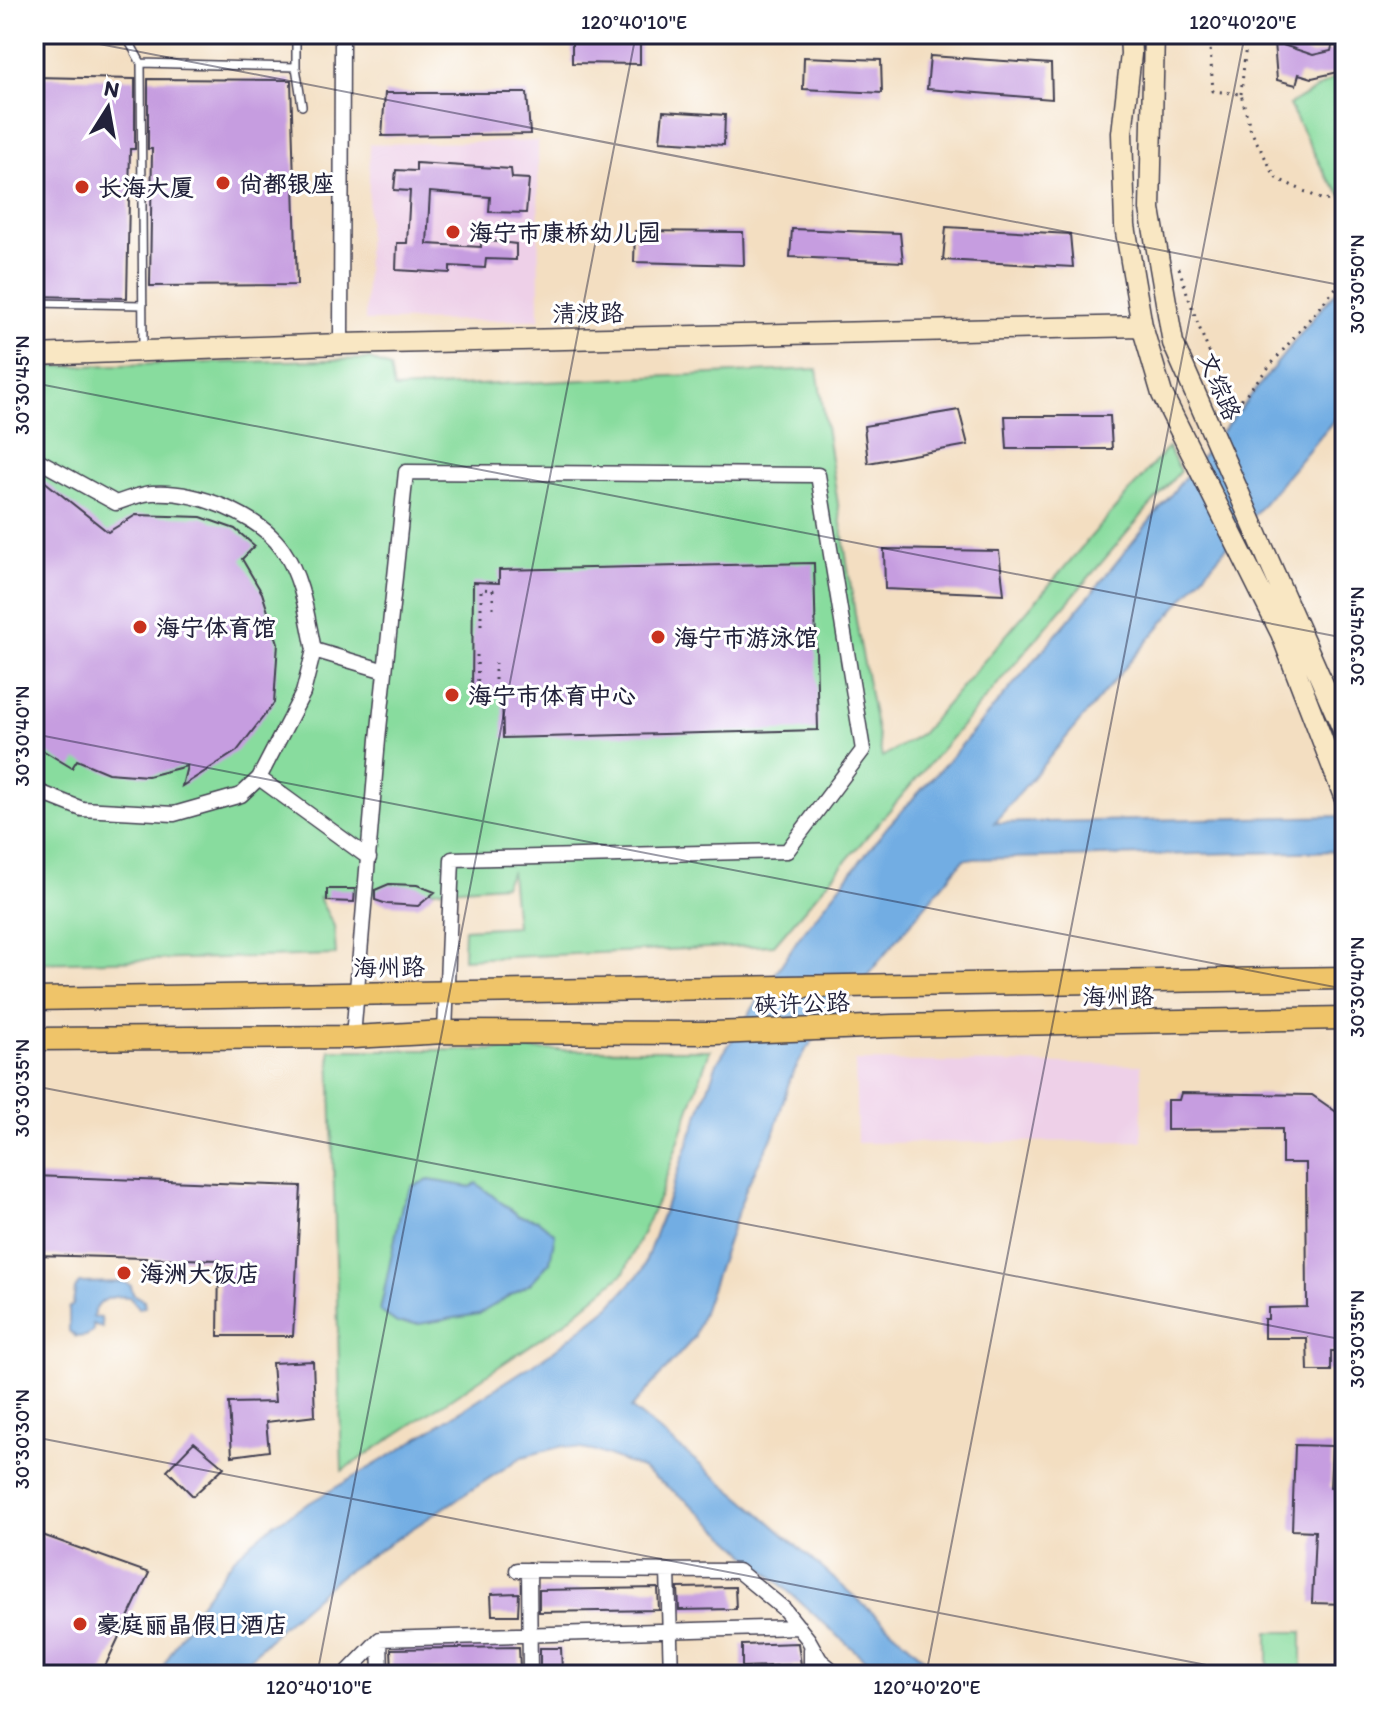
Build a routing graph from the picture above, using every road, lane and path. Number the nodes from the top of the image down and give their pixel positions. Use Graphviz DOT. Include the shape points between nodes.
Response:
graph roads {
  1 [pos="125,34"];
  2 [pos="296,34"];
  3 [pos="342,34"];
  4 [pos="1130,34"];
  5 [pos="1154,34"];
  6 [pos="1209,34"];
  7 [pos="1247,34"];
  8 [pos="141,63"];
  9 [pos="296,67"];
  10 [pos="1241,94"];
  11 [pos="302,106"];
  12 [pos="1345,194"];
  13 [pos="1176,258"];
  14 [pos="1345,277"];
  15 [pos="34,303"];
  16 [pos="143,305"];
  17 [pos="1142,326"];
  18 [pos="341,344"];
  19 [pos="143,351"];
  20 [pos="34,355"];
  21 [pos="34,458"];
  22 [pos="493,612"];
  23 [pos="481,625"];
  24 [pos="314,650"];
  25 [pos="477,655"];
  26 [pos="495,663"];
  27 [pos="385,671"];
  28 [pos="1345,734"];
  29 [pos="259,778"];
  30 [pos="34,790"];
  31 [pos="1345,799"];
  32 [pos="369,858"];
  33 [pos="1345,978"];
  34 [pos="899,985"];
  35 [pos="745,987"];
  36 [pos="447,992"];
  37 [pos="356,993"];
  38 [pos="34,999"];
  39 [pos="1345,1018"];
  40 [pos="892,1026"];
  41 [pos="445,1032"];
  42 [pos="353,1037"];
  43 [pos="34,1039"];
  44 [pos="668,1571"];
  45 [pos="799,1627"];
  46 [pos="670,1631"];
  47 [pos="530,1635"];
  48 [pos="380,1639"];
  49 [pos="811,1644"];
  50 [pos="345,1675"];
  51 [pos="381,1675"];
  52 [pos="530,1675"];
  53 [pos="671,1675"];
  54 [pos="811,1675"];
  55 [pos="838,1675"];
  1 -- 8 [label="lane"];
  2 -- 9 [label="lane"];
  3 -- 18 [label="street"];
  4 -- 17 [label="main road" via="1122,133 1125,226"];
  5 -- 28 [label="main road, 文综路" via="1150,209 1173,343"];
  6 -- 10 [label="path" via="1213,91"];
  7 -- 10 [label="path"];
  8 -- 9 [label="lane"];
  8 -- 16 [label="lane"];
  9 -- 11 [label="lane"];
  10 -- 12 [label="path" via="1251,131 1276,178 1325,201"];
  13 -- 14 [label="path" via="1193,313 1235,407"];
  15 -- 16 [label="lane"];
  16 -- 19 [label="lane"];
  17 -- 18 [label="main road, 清波路"];
  17 -- 31 [label="main road" via="1162,394 1281,633"];
  18 -- 19 [label="main road, 清波路"];
  19 -- 20 [label="main road, 清波路"];
  21 -- 24 [label="street" via="116,503 151,493 200,498 254,520 283,550 303,595"];
  22 -- 23 [label="path" via="493,590 481,589"];
  24 -- 27 [label="street"];
  24 -- 29 [label="street" via="303,693"];
  25 -- 26 [label="path" via="478,687 495,687"];
  27 -- 32 [label="street"];
  27 -- 36 [label="street" via="406,472 818,475 863,750 787,851 452,859"];
  29 -- 30 [label="street" via="241,795 174,814 82,809"];
  29 -- 32 [label="street"];
  32 -- 37 [label="street"];
  33 -- 34 [label="main road, 海州路"];
  34 -- 35 [label="main road, 硖许公路"];
  35 -- 36 [label="main road, 海州路"];
  36 -- 37 [label="main road, 海州路"];
  36 -- 41 [label="street"];
  37 -- 38 [label="main road, 海州路"];
  37 -- 42 [label="street"];
  39 -- 40 [label="main road, 海州路"];
  40 -- 41 [label="main road, 硖许公路" via="714,1033"];
  41 -- 42 [label="main road"];
  42 -- 43 [label="main road"];
  44 -- 45 [label="street" via="738,1571"];
  44 -- 46 [label="street"];
  44 -- 47 [label="street" via="523,1570"];
  45 -- 46 [label="street"];
  45 -- 49 [label="street"];
  46 -- 47 [label="street"];
  46 -- 53 [label="street"];
  47 -- 48 [label="street"];
  47 -- 52 [label="street"];
  48 -- 50 [label="street"];
  48 -- 51 [label="street"];
  49 -- 54 [label="street"];
  49 -- 55 [label="street"];
}
